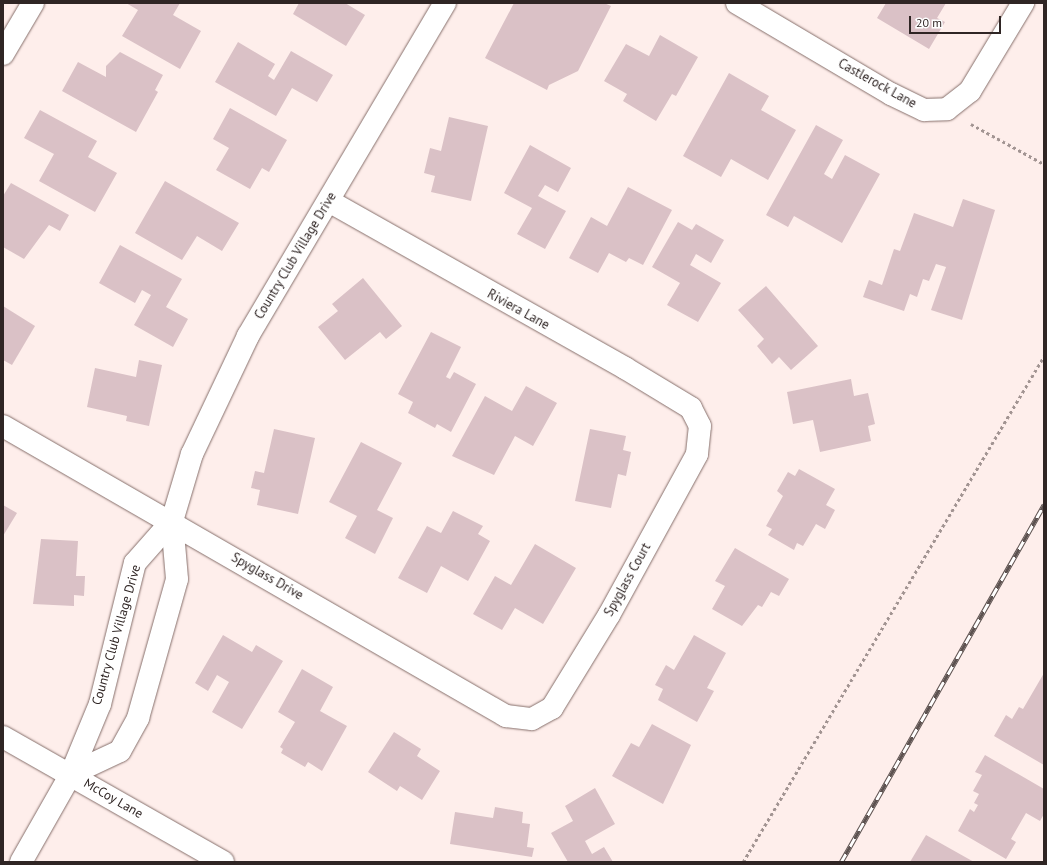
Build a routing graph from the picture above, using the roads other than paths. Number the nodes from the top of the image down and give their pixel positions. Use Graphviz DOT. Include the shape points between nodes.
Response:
graph roads {
  1 [pos="33,3"];
  2 [pos="445,3"];
  3 [pos="737,3"];
  4 [pos="1023,3"];
  5 [pos="3,54"];
  6 [pos="329,201"];
  7 [pos="3,426"];
  8 [pos="700,426"];
  9 [pos="172,521"];
  10 [pos="532,719"];
  11 [pos="3,736"];
  12 [pos="71,774"];
  13 [pos="22,862"];
  14 [pos="223,862"];
  1 -- 5 [label="street"];
  2 -- 6 [label="street, Country Club Village Drive"];
  3 -- 4 [label="street, Castlerock Lane" via="890,94 924,110 947,109 970,91"];
  6 -- 8 [label="street, Riviera Lane" via="632,372 691,408"];
  6 -- 9 [label="street, Country Club Village Drive" via="248,336 192,454"];
  7 -- 9 [label="street, Spyglass Drive"];
  8 -- 10 [label="street, Spyglass Court" via="697,454 609,615 552,708"];
  9 -- 10 [label="street, Spyglass Drive" via="506,716"];
  9 -- 12 [label="street, Country Club Village Drive" via="135,563 100,704"];
  9 -- 12 [label="street, Country Club Village Drive" via="177,579 138,718 120,751"];
  11 -- 12 [label="street, McCoy Lane"];
  12 -- 13 [label="street"];
  12 -- 14 [label="street, McCoy Lane"];
}
